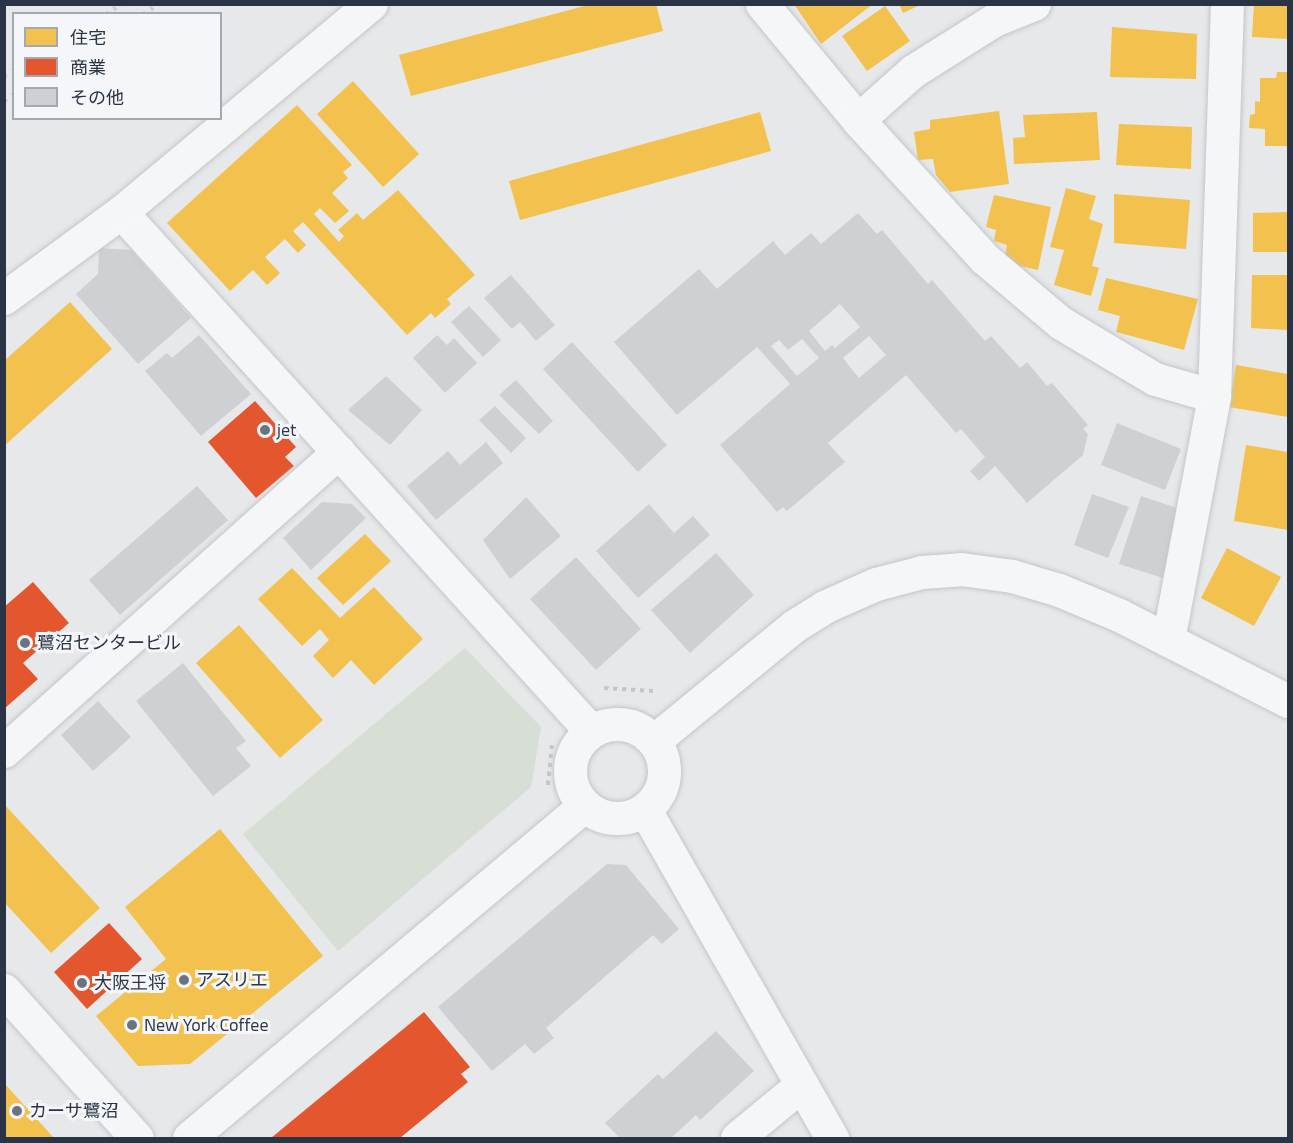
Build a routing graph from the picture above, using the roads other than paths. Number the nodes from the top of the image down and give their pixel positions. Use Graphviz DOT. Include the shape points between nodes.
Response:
graph roads {
  1 [pos="371,4"];
  2 [pos="762,4"];
  3 [pos="1034,4"];
  4 [pos="1227,4"];
  5 [pos="858,120"];
  6 [pos="121,212"];
  7 [pos="4,298"];
  8 [pos="1214,396"];
  9 [pos="339,452"];
  10 [pos="1168,640"];
  11 [pos="1288,701"];
  12 [pos="590,730"];
  13 [pos="656,739"];
  14 [pos="4,751"];
  15 [pos="584,806"];
  16 [pos="645,810"];
  17 [pos="4,990"];
  18 [pos="801,1085"];
  19 [pos="137,1138"];
  20 [pos="189,1138"];
  21 [pos="737,1138"];
  22 [pos="832,1138"];
  1 -- 6 [label="street"];
  2 -- 5 [label="street"];
  3 -- 5 [label="street" via="994,20 913,71"];
  4 -- 8 [label="street"];
  5 -- 8 [label="street" via="985,258 1061,323 1155,380"];
  6 -- 7 [label="street"];
  6 -- 9 [label="street"];
  8 -- 10 [label="street"];
  9 -- 12 [label="street"];
  9 -- 14 [label="street"];
  10 -- 11 [label="street"];
  10 -- 13 [label="street" via="1059,590 1012,576 961,569 922,572 876,584 824,607 794,626"];
  12 -- 13 [label="street" via="617,725"];
  12 -- 15 [label="street" via="573,754 571,767 571,785"];
  13 -- 16 [label="street" via="663,751 664,781"];
  15 -- 16 [label="street" via="598,815 614,818"];
  15 -- 20 [label="street"];
  16 -- 18 [label="street"];
  17 -- 19 [label="street"];
  18 -- 21 [label="street"];
  18 -- 22 [label="street"];
}
